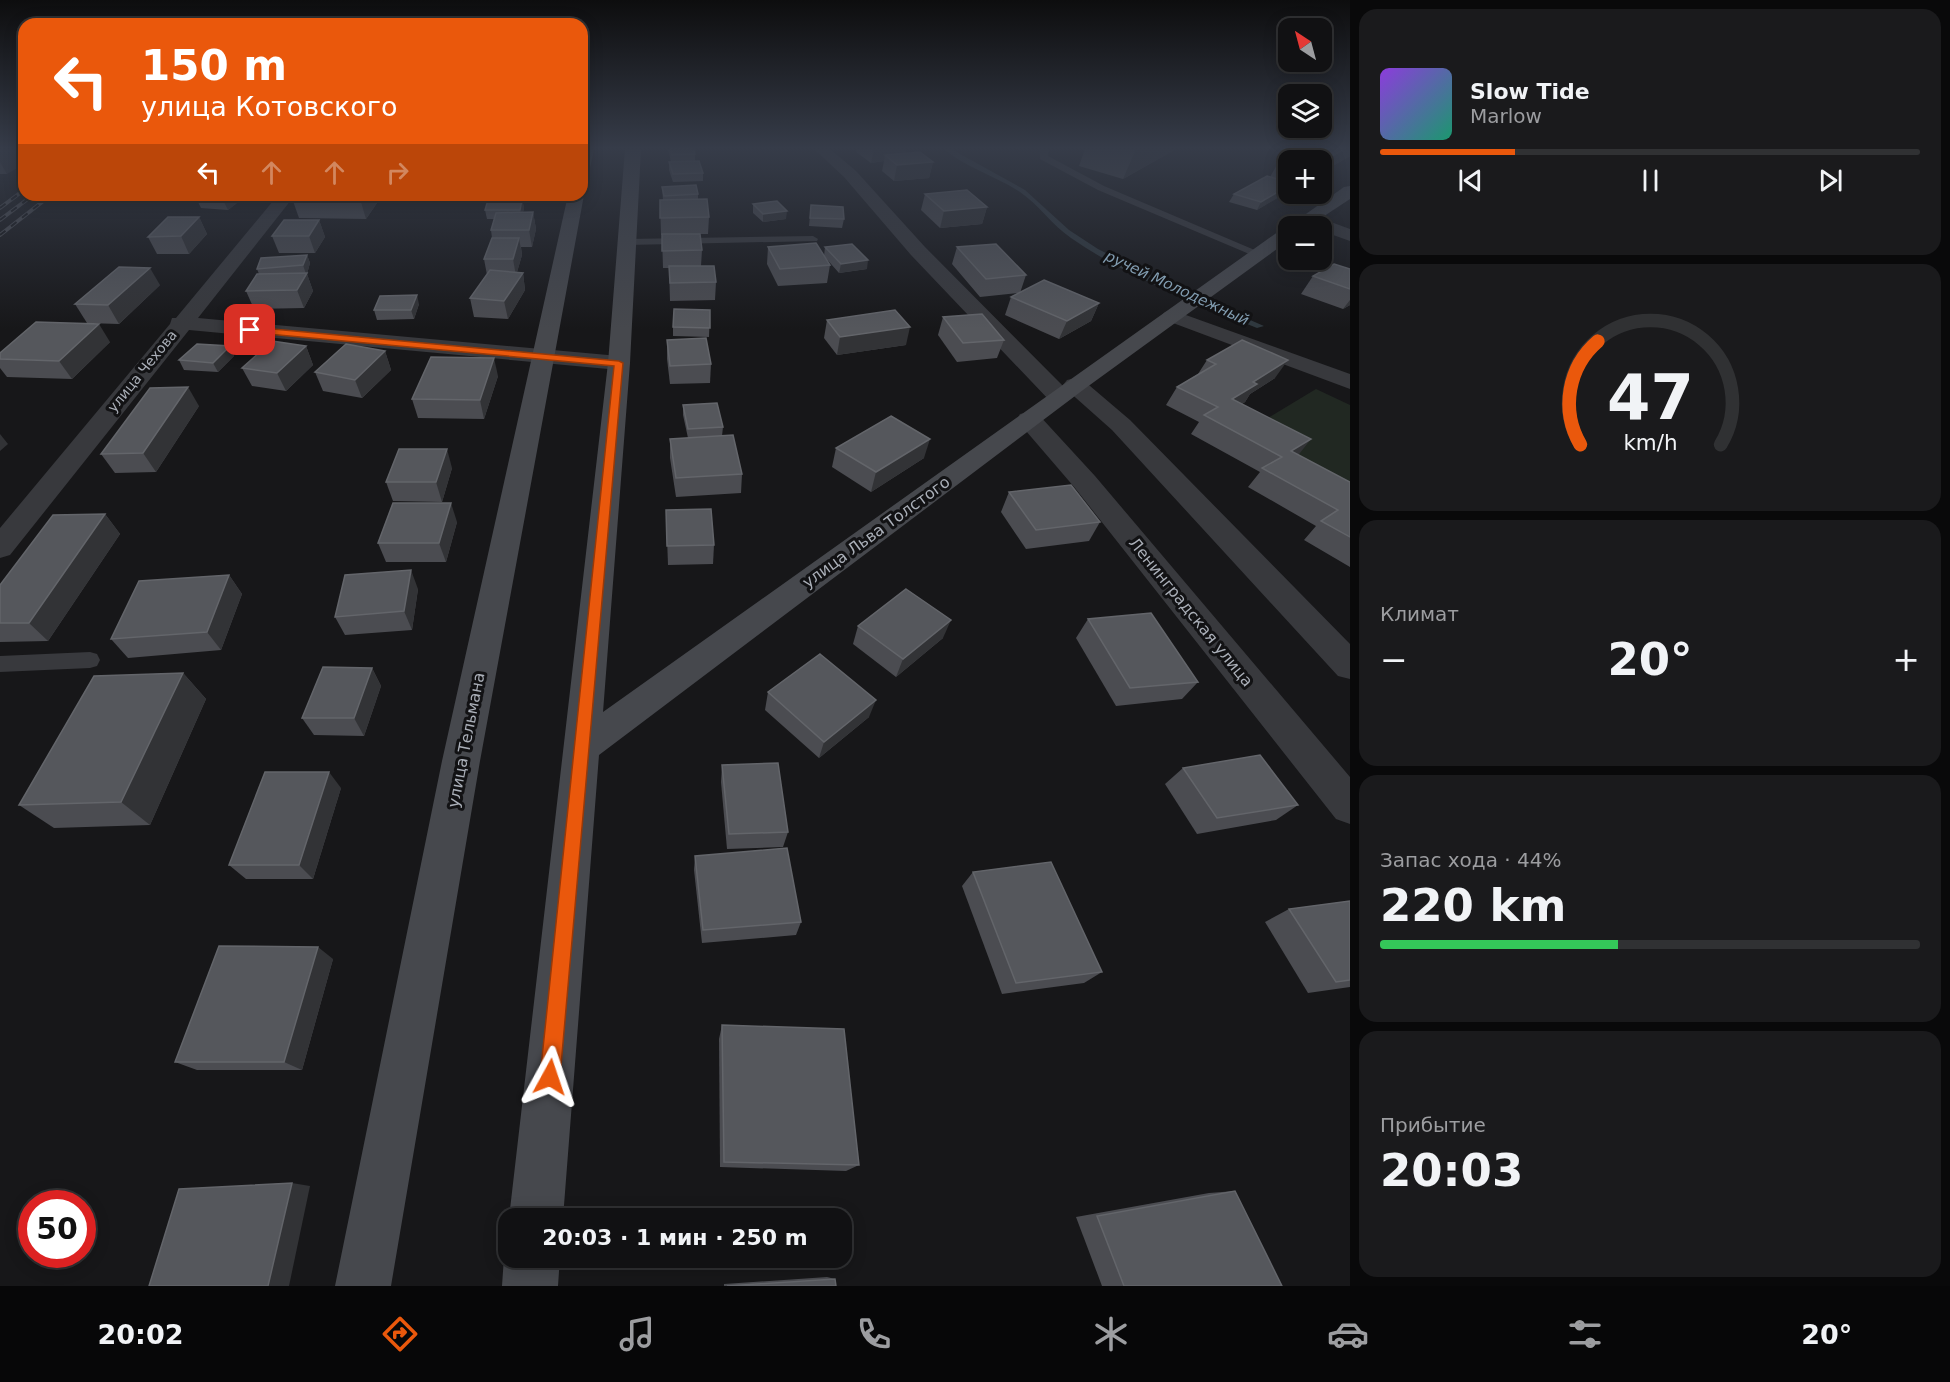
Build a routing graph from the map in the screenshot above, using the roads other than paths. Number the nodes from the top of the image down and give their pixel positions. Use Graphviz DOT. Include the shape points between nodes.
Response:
graph roads {
  1 [pos="274,209"];
  2 [pos="573,209"];
  3 [pos="629,209"];
  4 [pos="881,209"];
  5 [pos="1151,209"];
  6 [pos="765,228"];
  7 [pos="1332,231"];
  8 [pos="1350,236"];
  9 [pos="769,239"];
  10 [pos="782,239"];
  11 [pos="813,239"];
  12 [pos="1278,240"];
  13 [pos="627,242"];
  14 [pos="798,249"];
  15 [pos="1258,254"];
  16 [pos="1178,311"];
  17 [pos="180,323"];
  18 [pos="543,356"];
  19 [pos="619,363"];
  20 [pos="1350,382"];
  21 [pos="1067,390"];
  22 [pos="1029,419"];
  23 [pos="0,548"];
  24 [pos="90,660"];
  25 [pos="0,664"];
  26 [pos="1350,666"];
  27 [pos="581,748"];
  28 [pos="1350,806"];
  29 [pos="537,1208"];
  30 [pos="531,1268"];
  31 [pos="363,1286"];
  32 [pos="530,1286"];
  1 -- 17 [label="street, улица Чехова"];
  2 -- 18 [label="main road, улица Тельмана"];
  3 -- 13 [label="main road"];
  4 -- 21 [label="street" via="918,251"];
  5 -- 15 [label="lane"];
  6 -- 9 [label="lane"];
  7 -- 8 [label="street"];
  9 -- 10 [label="lane"];
  9 -- 13 [label="lane"];
  10 -- 11 [label="lane"];
  10 -- 14 [label="lane"];
  12 -- 15 [label="main road, улица Льва Толстого"];
  13 -- 19 [label="main road"];
  15 -- 16 [label="main road, улица Льва Толстого"];
  16 -- 20 [label="street"];
  16 -- 21 [label="main road, улица Льва Толстого"];
  17 -- 18 [label="street"];
  17 -- 23 [label="street, улица Чехова"];
  18 -- 19 [label="street"];
  18 -- 31 [label="main road, улица Тельмана" via="461,761"];
  19 -- 27 [label="main road"];
  21 -- 22 [label="main road, улица Льва Толстого"];
  21 -- 26 [label="street" via="1121,425"];
  22 -- 27 [label="main road, улица Льва Толстого"];
  22 -- 28 [label="street, Ленинградская улица"];
  24 -- 25 [label="lane"];
  27 -- 29 [label="main road"];
  30 -- 32 [label="main road"];
}
